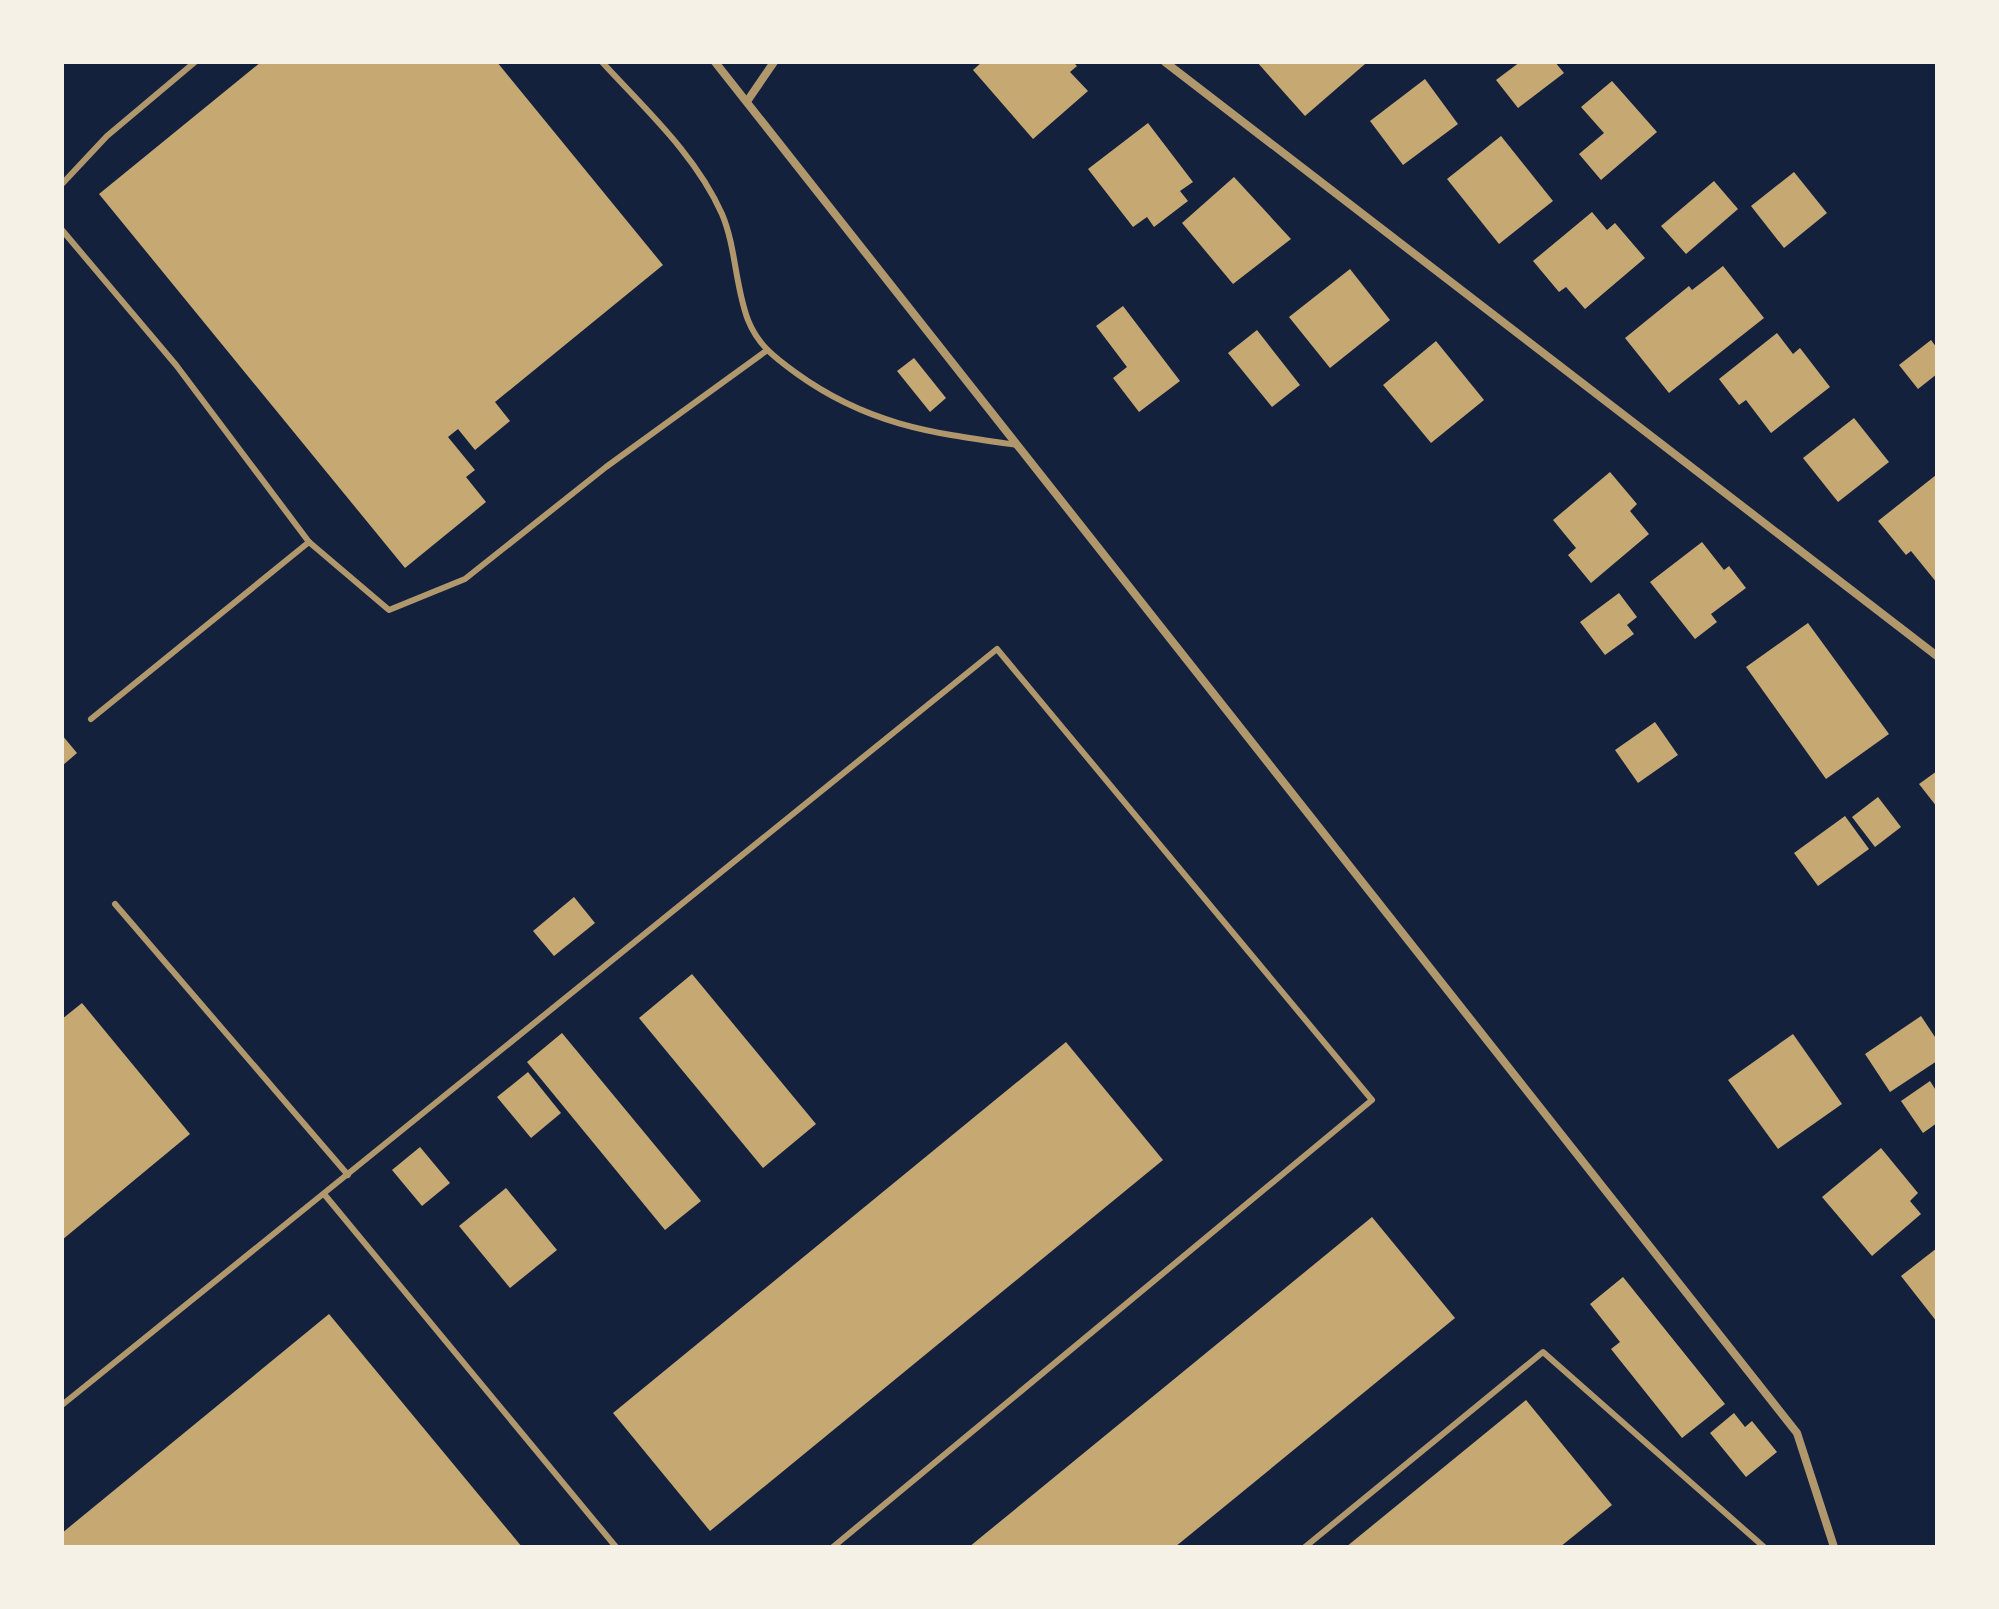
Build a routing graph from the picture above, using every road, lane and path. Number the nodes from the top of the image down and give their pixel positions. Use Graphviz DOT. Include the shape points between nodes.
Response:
graph roads {
  1 [pos="195,62"];
  2 [pos="602,62"];
  3 [pos="715,62"];
  4 [pos="774,62"];
  5 [pos="1165,62"];
  6 [pos="748,100"];
  7 [pos="62,184"];
  8 [pos="62,230"];
  9 [pos="766,351"];
  10 [pos="1020,446"];
  11 [pos="309,542"];
  12 [pos="1937,656"];
  13 [pos="91,719"];
  14 [pos="115,904"];
  15 [pos="348,1175"];
  16 [pos="324,1194"];
  17 [pos="62,1405"];
  18 [pos="616,1547"];
  19 [pos="833,1547"];
  20 [pos="1305,1547"];
  21 [pos="1764,1547"];
  22 [pos="1834,1547"];
  1 -- 7 [label="lane" via="107,136"];
  2 -- 9 [label="lane" via="689,158 722,215 748,320"];
  3 -- 6 [label="street"];
  4 -- 6 [label="street"];
  5 -- 12 [label="street"];
  6 -- 10 [label="street"];
  8 -- 11 [label="lane" via="176,365"];
  9 -- 10 [label="lane" via="853,408 895,424"];
  9 -- 11 [label="lane" via="606,467 465,579 389,610"];
  10 -- 22 [label="street" via="1797,1433"];
  11 -- 13 [label="lane"];
  14 -- 15 [label="lane"];
  15 -- 16 [label="lane"];
  15 -- 19 [label="lane" via="997,649 1372,1100"];
  16 -- 17 [label="lane"];
  16 -- 18 [label="lane"];
  20 -- 21 [label="lane" via="1543,1352"];
}
